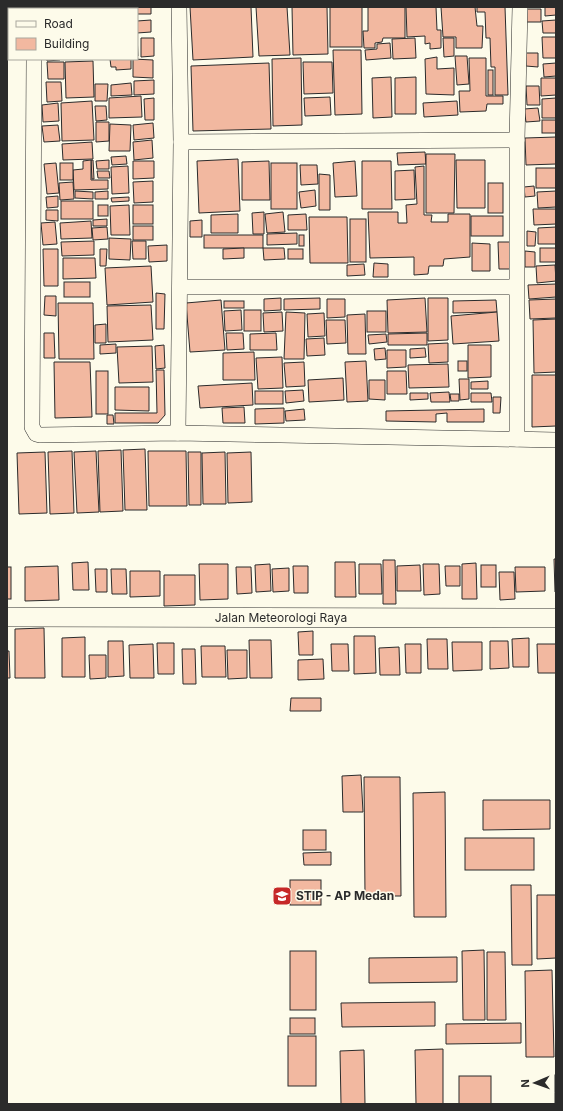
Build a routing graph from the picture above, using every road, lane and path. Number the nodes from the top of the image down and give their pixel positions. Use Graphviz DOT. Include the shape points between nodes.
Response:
graph roads {
  1 [pos="179,7"];
  2 [pos="520,7"];
  3 [pos="34,60"];
  4 [pos="517,140"];
  5 [pos="180,142"];
  6 [pos="180,287"];
  7 [pos="516,287"];
  8 [pos="178,433"];
  9 [pos="517,439"];
  10 [pos="556,440"];
  11 [pos="7,617"];
  12 [pos="556,618"];
  1 -- 5 [label="street"];
  2 -- 4 [label="street"];
  3 -- 8 [label="street" via="33,430 40,435"];
  4 -- 5 [label="street"];
  4 -- 7 [label="street"];
  5 -- 6 [label="street"];
  6 -- 7 [label="street"];
  6 -- 8 [label="street"];
  7 -- 9 [label="street"];
  8 -- 9 [label="street"];
  9 -- 10 [label="street"];
  11 -- 12 [label="street, Jalan Meteorologi Raya"];
}
